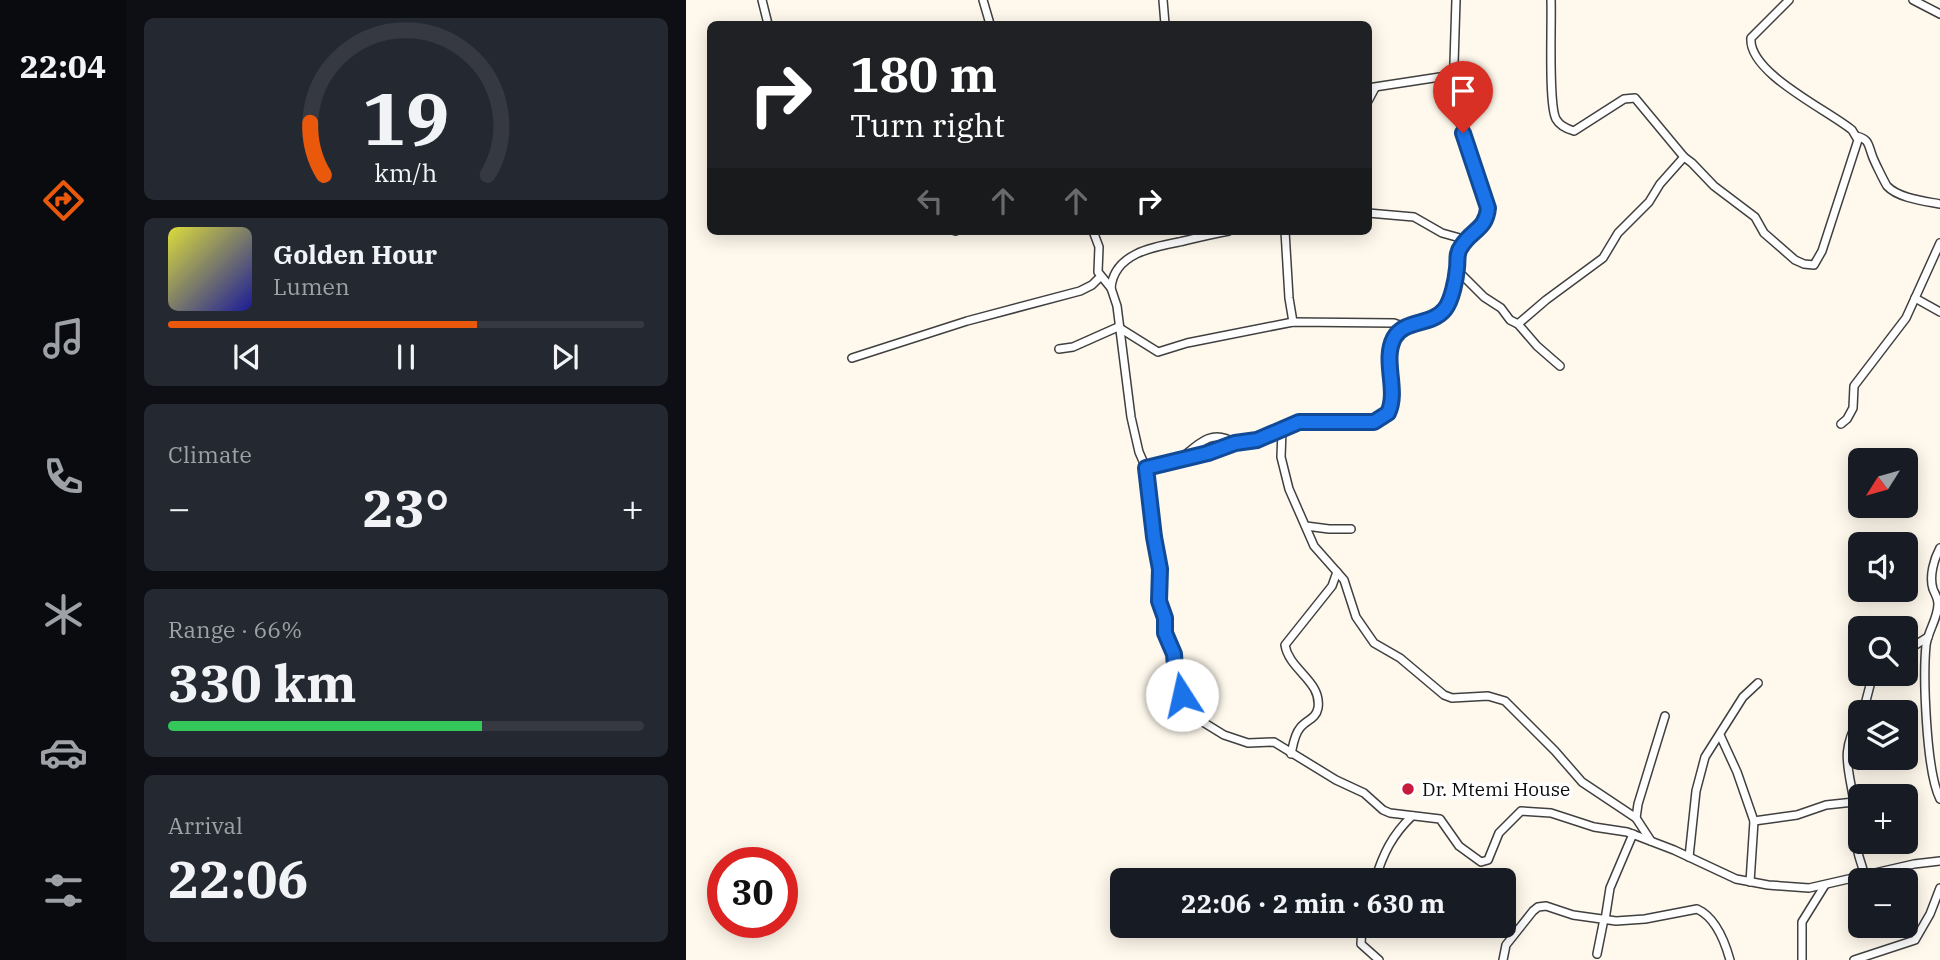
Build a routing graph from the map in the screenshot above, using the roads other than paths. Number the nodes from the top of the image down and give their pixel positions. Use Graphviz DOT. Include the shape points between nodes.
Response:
graph roads {
  1 [pos="762,0"];
  2 [pos="983,0"];
  3 [pos="1163,0"];
  4 [pos="1456,0"];
  5 [pos="1551,0"];
  6 [pos="1790,0"];
  7 [pos="1913,0"];
  8 [pos="1940,14"];
  9 [pos="767,21"];
  10 [pos="989,21"];
  11 [pos="1165,21"];
  12 [pos="1453,75"];
  13 [pos="1372,88"];
  14 [pos="1856,136"];
  15 [pos="1684,158"];
  16 [pos="1940,204"];
  17 [pos="1372,213"];
  18 [pos="1094,235"];
  19 [pos="1208,235"];
  20 [pos="1285,235"];
  21 [pos="1467,240"];
  22 [pos="1940,243"];
  23 [pos="1457,270"];
  24 [pos="1100,277"];
  25 [pos="1111,288"];
  26 [pos="1915,298"];
  27 [pos="1940,312"];
  28 [pos="1293,322"];
  29 [pos="1518,324"];
  30 [pos="1118,327"];
  31 [pos="1405,327"];
  32 [pos="1059,349"];
  33 [pos="852,358"];
  34 [pos="1560,366"];
  35 [pos="1841,424"];
  36 [pos="1282,430"];
  37 [pos="1235,443"];
  38 [pos="1182,458"];
  39 [pos="1146,468"];
  40 [pos="1306,526"];
  41 [pos="1351,529"];
  42 [pos="1940,548"];
  43 [pos="1337,572"];
  44 [pos="1938,618"];
  45 [pos="1927,637"];
  46 [pos="1918,643"];
  47 [pos="1758,683"];
  48 [pos="1665,716"];
  49 [pos="1720,735"];
  50 [pos="1291,754"];
  51 [pos="1940,799"];
  52 [pos="1848,803"];
  53 [pos="1412,816"];
  54 [pos="1636,818"];
  55 [pos="1754,821"];
  56 [pos="1633,834"];
  57 [pos="1651,841"];
  58 [pos="1689,858"];
  59 [pos="1939,864"];
  60 [pos="1379,868"];
  61 [pos="1912,868"];
  62 [pos="1848,879"];
  63 [pos="1750,882"];
  64 [pos="1826,885"];
  65 [pos="1940,888"];
  66 [pos="1605,919"];
  67 [pos="1361,938"];
  68 [pos="1597,954"];
  69 [pos="1379,960"];
  70 [pos="1503,960"];
  71 [pos="1730,960"];
  72 [pos="1802,960"];
  73 [pos="1854,960"];
  1 -- 9 [label="street"];
  2 -- 10 [label="street"];
  3 -- 11 [label="street"];
  4 -- 12 [label="street"];
  5 -- 15 [label="street" via="1552,88 1560,124 1574,131 1624,99 1635,98"];
  6 -- 14 [label="street" via="1751,38 1754,54 1782,82"];
  7 -- 8 [label="street"];
  12 -- 13 [label="street"];
  12 -- 21 [label="street" via="1457,114 1488,208 1487,219"];
  14 -- 15 [label="street" via="1858,144 1822,251 1809,266 1795,260 1764,233 1755,217"];
  14 -- 16 [label="street" via="1870,144 1890,188"];
  15 -- 29 [label="street" via="1618,233 1603,258"];
  17 -- 21 [label="street" via="1414,217"];
  18 -- 24 [label="street"];
  19 -- 25 [label="street" via="1140,252 1120,265"];
  20 -- 28 [label="street"];
  21 -- 23 [label="street" via="1457,256"];
  22 -- 26 [label="street"];
  23 -- 29 [label="street"];
  23 -- 31 [label="street" via="1444,311"];
  24 -- 25 [label="street"];
  24 -- 33 [label="street" via="1080,290"];
  25 -- 30 [label="street"];
  26 -- 27 [label="street"];
  26 -- 35 [label="street" via="1896,333 1854,386 1853,408"];
  28 -- 30 [label="street" via="1158,352"];
  28 -- 31 [label="street" via="1394,323"];
  29 -- 34 [label="street"];
  30 -- 32 [label="street"];
  30 -- 39 [label="street" via="1131,417"];
  31 -- 36 [label="street" via="1392,344 1391,406 1382,419 1308,421"];
  36 -- 37 [label="street"];
  36 -- 40 [label="street" via="1281,457"];
  37 -- 38 [label="street"];
  37 -- 38 [label="street" via="1221,437 1201,441"];
  38 -- 39 [label="street"];
  39 -- 50 [label="street" via="1160,569 1159,601 1182,695 1198,719 1215,731 1248,743 1274,742"];
  40 -- 41 [label="street"];
  40 -- 43 [label="street" via="1314,546"];
  42 -- 44 [label="street" via="1931,580"];
  43 -- 50 [label="street" via="1332,586 1285,645 1318,699 1315,716 1297,732"];
  43 -- 54 [label="street" via="1345,580 1356,617 1374,643 1400,657 1444,695 1505,701 1582,782"];
  44 -- 45 [label="street"];
  45 -- 46 [label="street"];
  45 -- 51 [label="street" via="1930,754"];
  47 -- 49 [label="street"];
  48 -- 54 [label="street"];
  49 -- 55 [label="street"];
  49 -- 58 [label="street" via="1701,771"];
  50 -- 53 [label="street" via="1364,793 1384,810"];
  52 -- 55 [label="street"];
  53 -- 56 [label="street" via="1440,819 1458,846 1481,862 1488,860 1499,833 1521,811 1551,813"];
  53 -- 60 [label="street" via="1385,850"];
  54 -- 57 [label="street"];
  55 -- 63 [label="street"];
  56 -- 57 [label="street"];
  56 -- 66 [label="street" via="1610,888"];
  57 -- 58 [label="street"];
  58 -- 63 [label="street"];
  59 -- 61 [label="street"];
  62 -- 64 [label="street"];
  63 -- 64 [label="street" via="1796,888"];
  64 -- 72 [label="street" via="1802,922"];
  65 -- 73 [label="street" via="1915,940"];
  66 -- 68 [label="street"];
  66 -- 70 [label="street" via="1538,907 1506,945"];
  66 -- 71 [label="street" via="1635,920 1697,909 1714,925"];
  67 -- 69 [label="street" via="1361,944"];
}
